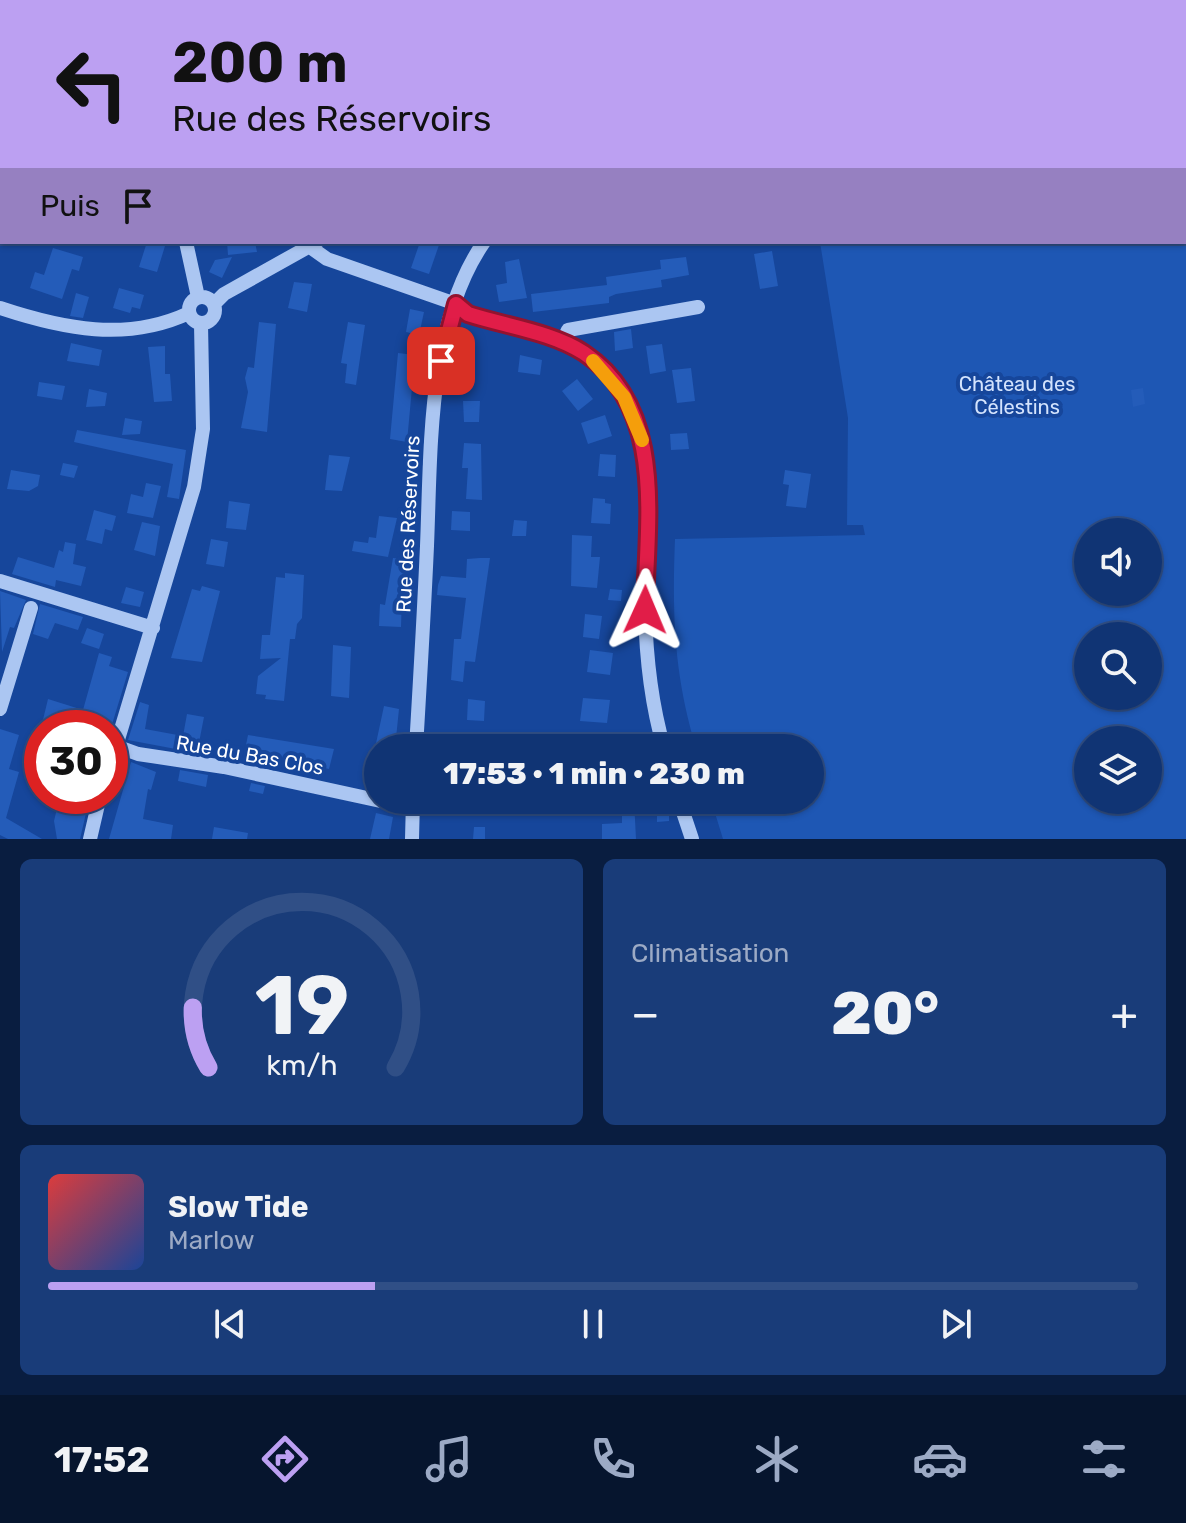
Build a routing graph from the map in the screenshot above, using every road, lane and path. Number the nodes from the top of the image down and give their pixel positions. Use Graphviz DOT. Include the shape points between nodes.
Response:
graph roads {
  1 [pos="186,244"];
  2 [pos="314,244"];
  3 [pos="483,244"];
  4 [pos="198,297"];
  5 [pos="214,304"];
  6 [pos="456,304"];
  7 [pos="698,307"];
  8 [pos="0,308"];
  9 [pos="189,313"];
  10 [pos="201,324"];
  11 [pos="562,343"];
  12 [pos="0,581"];
  13 [pos="33,600"];
  14 [pos="153,628"];
  15 [pos="0,709"];
  16 [pos="127,710"];
  17 [pos="417,734"];
  18 [pos="660,734"];
  19 [pos="128,750"];
  20 [pos="364,794"];
  21 [pos="96,814"];
  22 [pos="413,814"];
  23 [pos="684,814"];
  24 [pos="90,839"];
  25 [pos="412,839"];
  26 [pos="692,839"];
  1 -- 4 [label="street"];
  2 -- 5 [label="street"];
  2 -- 6 [label="street" via="327,259"];
  3 -- 6 [label="street, Rue des Réservoirs"];
  4 -- 5 [label="street" via="208,297"];
  4 -- 9 [label="street"];
  5 -- 10 [label="street" via="212,320"];
  6 -- 11 [label="street" via="468,314"];
  6 -- 17 [label="street, Rue des Réservoirs" via="434,390"];
  7 -- 11 [label="street" via="568,330"];
  8 -- 9 [label="street" via="91,332 145,329"];
  9 -- 10 [label="street"];
  10 -- 14 [label="street" via="203,429 194,487"];
  11 -- 18 [label="street" via="584,353 610,378 639,428 647,458 645,610 652,705"];
  12 -- 13 [label="street"];
  13 -- 14 [label="street"];
  13 -- 15 [label="street"];
  14 -- 16 [label="street"];
  19 -- 20 [label="street, Rue du Bas Clos"];
  21 -- 24 [label="street"];
  22 -- 25 [label="street"];
  23 -- 26 [label="street"];
}
